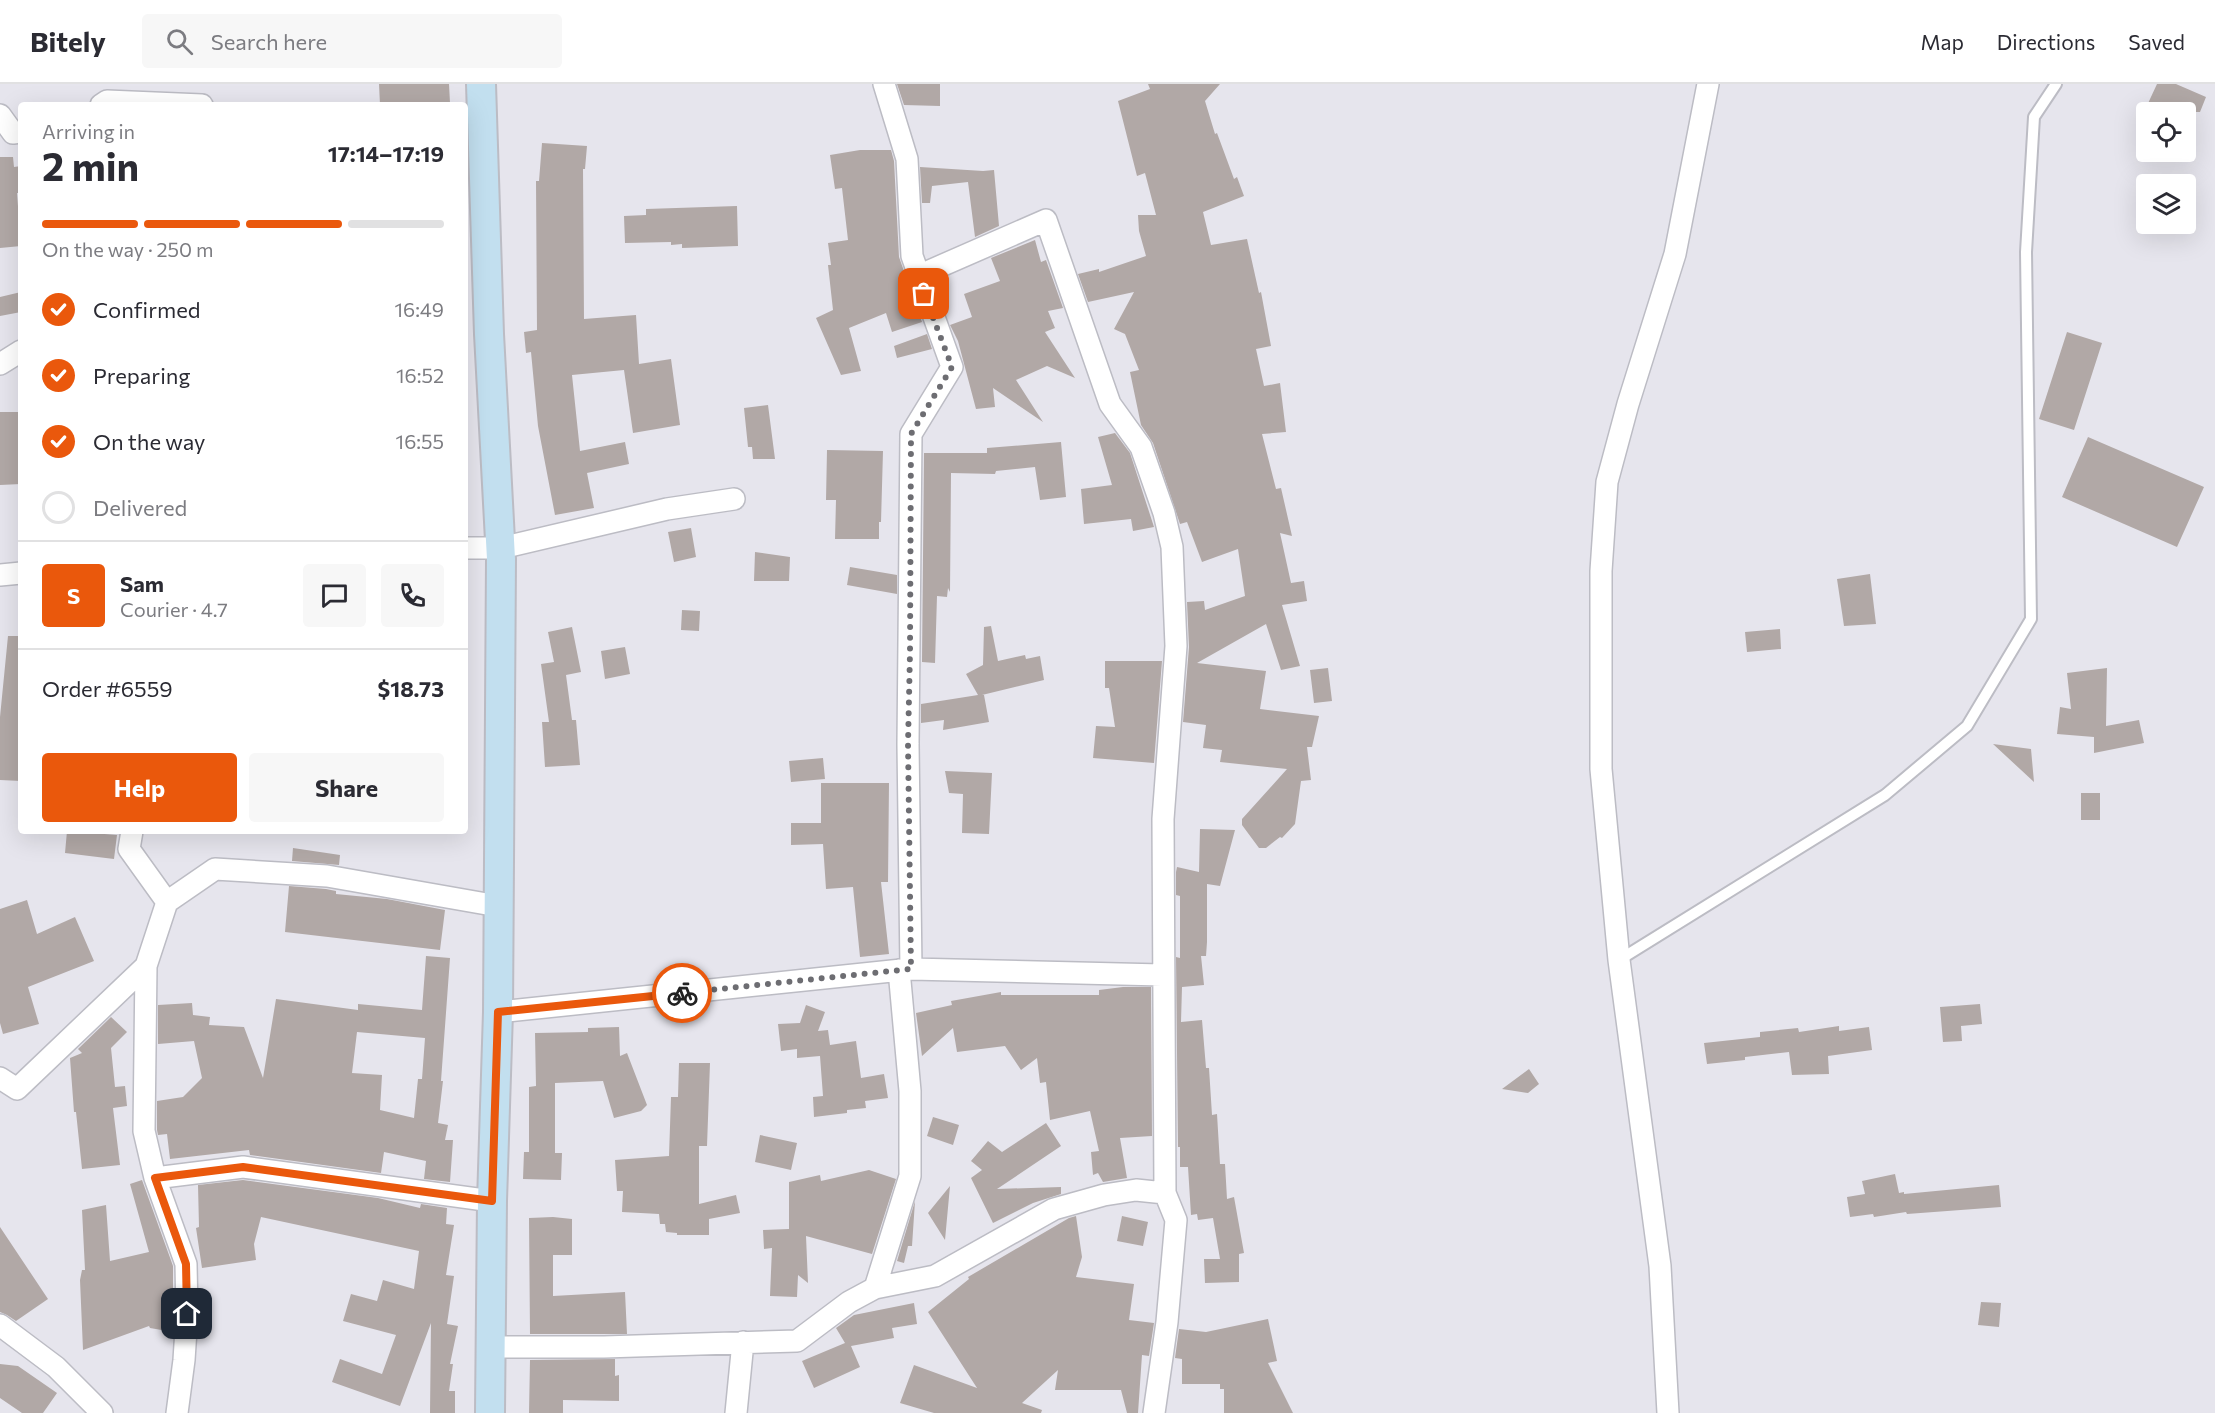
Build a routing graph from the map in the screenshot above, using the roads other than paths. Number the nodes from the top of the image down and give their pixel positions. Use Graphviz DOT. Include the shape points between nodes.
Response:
graph roads {
  1 [pos="481,84"];
  2 [pos="884,84"];
  3 [pos="1708,84"];
  4 [pos="2056,84"];
  5 [pos="105,102"];
  6 [pos="131,102"];
  7 [pos="473,113"];
  8 [pos="0,115"];
  9 [pos="18,132"];
  10 [pos="918,276"];
  11 [pos="18,353"];
  12 [pos="0,364"];
  13 [pos="734,499"];
  14 [pos="468,548"];
  15 [pos="501,548"];
  16 [pos="18,573"];
  17 [pos="0,575"];
  18 [pos="132,834"];
  19 [pos="167,902"];
  20 [pos="498,906"];
  21 [pos="1619,960"];
  22 [pos="146,966"];
  23 [pos="905,970"];
  24 [pos="1162,975"];
  25 [pos="498,1012"];
  26 [pos="0,1078"];
  27 [pos="155,1178"];
  28 [pos="1165,1193"];
  29 [pos="492,1201"];
  30 [pos="875,1288"];
  31 [pos="0,1325"];
  32 [pos="743,1342"];
  33 [pos="491,1347"];
  34 [pos="102,1413"];
  35 [pos="177,1413"];
  36 [pos="490,1413"];
  37 [pos="736,1413"];
  38 [pos="1154,1413"];
  39 [pos="1668,1413"];
  1 -- 7 [label="main road"];
  2 -- 10 [label="street" via="907,159 912,256"];
  3 -- 21 [label="street" via="1675,254 1607,482 1600,572 1602,769"];
  4 -- 21 [label="lane" via="2034,117 2026,252 2031,619 1967,726 1894,788"];
  5 -- 6 [label="street"];
  7 -- 15 [label="main road"];
  8 -- 9 [label="street" via="13,133"];
  10 -- 23 [label="street" via="952,367 911,434"];
  10 -- 24 [label="street" via="1046,220 1110,404 1141,447 1172,547 1176,646 1163,819"];
  11 -- 12 [label="street"];
  13 -- 15 [label="street" via="667,509"];
  14 -- 15 [label="street"];
  15 -- 20 [label="main road"];
  16 -- 17 [label="street"];
  18 -- 19 [label="street" via="129,849"];
  19 -- 20 [label="street" via="215,869 327,876"];
  19 -- 22 [label="street"];
  20 -- 25 [label="main road"];
  21 -- 39 [label="street" via="1660,1266"];
  22 -- 26 [label="street" via="17,1089"];
  22 -- 27 [label="street" via="144,1131"];
  23 -- 24 [label="street"];
  23 -- 25 [label="street"];
  23 -- 30 [label="street" via="910,1176"];
  24 -- 28 [label="street"];
  25 -- 29 [label="main road"];
  27 -- 29 [label="street" via="243,1167"];
  27 -- 35 [label="street" via="186,1264 187,1314"];
  28 -- 30 [label="street" via="1136,1190 1104,1194 1054,1209 935,1276"];
  28 -- 38 [label="street" via="1176,1220"];
  29 -- 33 [label="main road"];
  30 -- 32 [label="street" via="849,1302 797,1341"];
  31 -- 34 [label="street" via="56,1367"];
  32 -- 33 [label="street"];
  32 -- 37 [label="street"];
  33 -- 36 [label="main road"];
}
